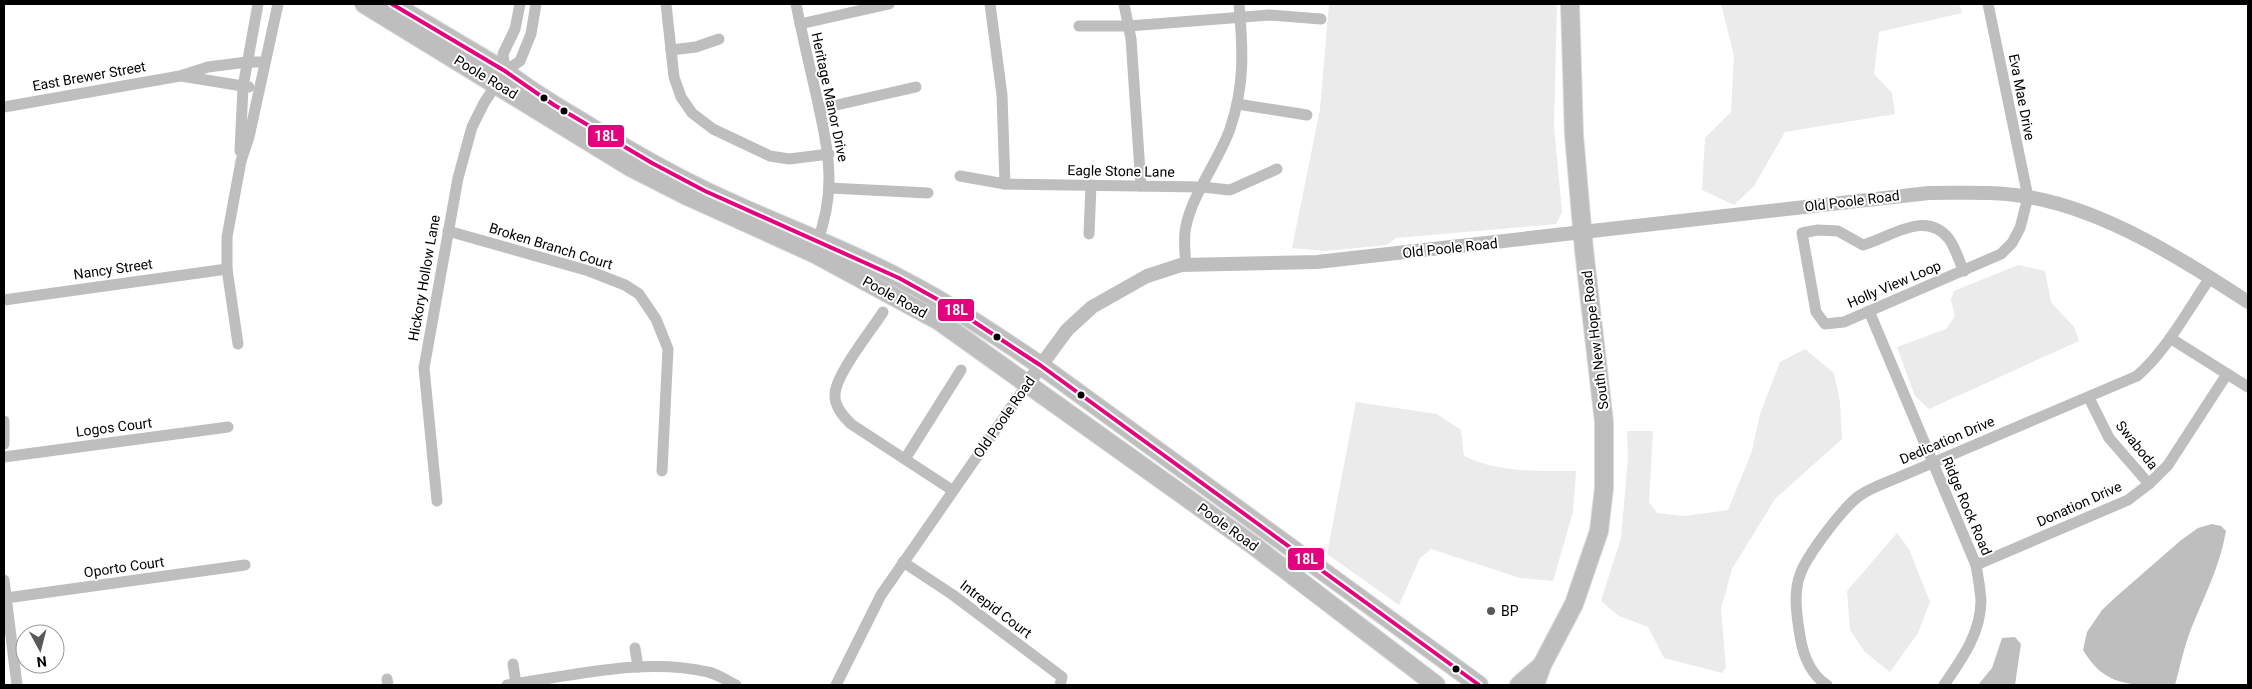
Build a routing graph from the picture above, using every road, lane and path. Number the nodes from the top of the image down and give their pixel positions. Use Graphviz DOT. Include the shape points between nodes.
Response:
graph roads {
  1 [pos="258,4"];
  2 [pos="278,4"];
  3 [pos="364,4"];
  4 [pos="392,4"];
  5 [pos="520,4"];
  6 [pos="536,4"];
  7 [pos="666,4"];
  8 [pos="796,4"];
  9 [pos="889,4"];
  10 [pos="990,4"];
  11 [pos="1124,4"];
  12 [pos="1239,4"];
  13 [pos="1570,4"];
  14 [pos="1988,4"];
  15 [pos="1240,18"];
  16 [pos="1321,19"];
  17 [pos="800,24"];
  18 [pos="1078,26"];
  19 [pos="1129,26"];
  20 [pos="719,39"];
  21 [pos="671,50"];
  22 [pos="246,62"];
  23 [pos="265,62"];
  24 [pos="180,76"];
  25 [pos="262,78"];
  26 [pos="501,78"];
  27 [pos="243,87"];
  28 [pos="916,87"];
  29 [pos="1237,104"];
  30 [pos="4,107"];
  31 [pos="819,109"];
  32 [pos="1307,115"];
  33 [pos="829,154"];
  34 [pos="241,161"];
  35 [pos="1277,169"];
  36 [pos="960,176"];
  37 [pos="1005,184"];
  38 [pos="1090,185"];
  39 [pos="1141,186"];
  40 [pos="1202,187"];
  41 [pos="830,188"];
  42 [pos="928,193"];
  43 [pos="2028,197"];
  44 [pos="448,231"];
  45 [pos="1582,233"];
  46 [pos="1089,234"];
  47 [pos="816,246"];
  48 [pos="1186,265"];
  49 [pos="227,269"];
  50 [pos="1964,271"];
  51 [pos="2210,278"];
  52 [pos="4,300"];
  53 [pos="2248,302"];
  54 [pos="1869,311"];
  55 [pos="883,312"];
  56 [pos="2170,338"];
  57 [pos="238,344"];
  58 [pos="1040,365"];
  59 [pos="961,370"];
  60 [pos="2226,374"];
  61 [pos="1028,383"];
  62 [pos="2248,387"];
  63 [pos="2088,398"];
  64 [pos="4,421"];
  65 [pos="228,428"];
  66 [pos="4,444"];
  67 [pos="4,456"];
  68 [pos="905,459"];
  69 [pos="1932,463"];
  70 [pos="662,471"];
  71 [pos="2149,484"];
  72 [pos="952,490"];
  73 [pos="437,501"];
  74 [pos="903,562"];
  75 [pos="245,565"];
  76 [pos="1976,565"];
  77 [pos="4,580"];
  78 [pos="6,598"];
  79 [pos="635,648"];
  80 [pos="513,664"];
  81 [pos="1542,665"];
  82 [pos="638,667"];
  83 [pos="17,685"];
  84 [pos="512,685"];
  85 [pos="736,685"];
  86 [pos="836,685"];
  87 [pos="1060,685"];
  88 [pos="1436,685"];
  89 [pos="1479,685"];
  90 [pos="1520,685"];
  91 [pos="1535,685"];
  92 [pos="1827,685"];
  93 [pos="1944,685"];
  1 -- 22 [label="street"];
  2 -- 23 [label="street"];
  3 -- 26 [label="main road, Poole Road"];
  4 -- 26 [label="main road, Poole Road"];
  5 -- 26 [label="street" via="515,29 503,54"];
  6 -- 26 [label="street, Hickory Hollow Lane" via="531,34 520,61"];
  7 -- 21 [label="street"];
  8 -- 17 [label="street, Heritage Manor Drive"];
  9 -- 17 [label="street"];
  10 -- 37 [label="street" via="1002,95"];
  11 -- 19 [label="street"];
  12 -- 15 [label="street"];
  13 -- 45 [label="main road, South New Hope Road" via="1574,135"];
  14 -- 43 [label="street, Eva Mae Drive"];
  15 -- 16 [label="street"];
  15 -- 19 [label="street"];
  15 -- 29 [label="street" via="1244,58"];
  17 -- 31 [label="street, Heritage Manor Drive"];
  18 -- 19 [label="street"];
  19 -- 39 [label="street"];
  20 -- 21 [label="street"];
  21 -- 33 [label="street" via="677,88 687,106 705,124 770,156 789,159"];
  22 -- 23 [label="street, East Brewer Street"];
  22 -- 24 [label="street, East Brewer Street" via="208,67"];
  22 -- 27 [label="street"];
  23 -- 25 [label="street"];
  24 -- 27 [label="street, East Brewer Street"];
  24 -- 30 [label="street, East Brewer Street"];
  25 -- 27 [label="street" via="256,85"];
  25 -- 34 [label="street"];
  26 -- 44 [label="street, Hickory Hollow Lane" via="472,127"];
  26 -- 47 [label="main road, Poole Road" via="630,167 687,196"];
  27 -- 34 [label="street"];
  28 -- 31 [label="street"];
  29 -- 32 [label="street"];
  29 -- 40 [label="street" via="1230,130"];
  31 -- 33 [label="street, Heritage Manor Drive"];
  33 -- 41 [label="street, Heritage Manor Drive"];
  34 -- 49 [label="street" via="227,237"];
  35 -- 40 [label="street, Eagle Stone Lane" via="1230,190"];
  36 -- 37 [label="street, Eagle Stone Lane"];
  37 -- 38 [label="street, Eagle Stone Lane"];
  38 -- 39 [label="street, Eagle Stone Lane"];
  38 -- 46 [label="street"];
  39 -- 40 [label="street, Eagle Stone Lane"];
  40 -- 48 [label="street" via="1186,226"];
  41 -- 42 [label="street"];
  41 -- 47 [label="street, Heritage Manor Drive" via="824,227"];
  43 -- 45 [label="street, Old Poole Road" via="1981,193 1891,196"];
  43 -- 50 [label="street, Holly View Loop" via="2020,228 2012,243 2001,254"];
  43 -- 51 [label="street, Old Poole Road" via="2123,227"];
  44 -- 70 [label="street, Broken Branch Court" via="589,271 639,294 656,320 668,349"];
  44 -- 73 [label="street, Hickory Hollow Lane" via="424,368"];
  45 -- 48 [label="street, Old Poole Road" via="1317,262"];
  45 -- 81 [label="main road, South New Hope Road" via="1604,422 1604,488 1599,531 1574,604"];
  47 -- 58 [label="main road, Poole Road" via="899,278 970,317"];
  47 -- 61 [label="main road, Poole Road" via="939,321"];
  48 -- 58 [label="street, Old Poole Road" via="1147,276 1092,307 1067,330"];
  49 -- 52 [label="street, Nancy Street"];
  49 -- 57 [label="street"];
  50 -- 54 [label="street, Holly View Loop"];
  50 -- 54 [label="street, Holly View Loop" via="1949,239 1933,226 1915,224 1863,245 1838,231 1802,233 1816,312 1825,324 1844,322"];
  51 -- 53 [label="street, Old Poole Road"];
  51 -- 56 [label="street, Dedication Drive"];
  54 -- 69 [label="street, Ridge Rock Road"];
  55 -- 68 [label="street" via="840,378 834,395 839,412 851,424"];
  56 -- 60 [label="street"];
  56 -- 63 [label="street, Dedication Drive" via="2149,366 2137,376"];
  58 -- 61 [label="street, Old Poole Road"];
  58 -- 89 [label="main road, Poole Road"];
  59 -- 68 [label="street"];
  60 -- 62 [label="street"];
  60 -- 71 [label="street, Donation Drive" via="2168,465"];
  61 -- 72 [label="street, Old Poole Road"];
  61 -- 88 [label="main road, Poole Road" via="1253,545"];
  63 -- 69 [label="street, Dedication Drive"];
  63 -- 71 [label="street, Swaboda" via="2109,438"];
  64 -- 66 [label="street"];
  65 -- 67 [label="street, Logos Court"];
  68 -- 72 [label="street"];
  69 -- 76 [label="street, Ridge Rock Road"];
  69 -- 92 [label="street, Dedication Drive" via="1858,496 1807,560 1799,577 1798,622 1802,650 1810,668"];
  71 -- 76 [label="street, Donation Drive" via="2128,500"];
  72 -- 74 [label="street, Old Poole Road"];
  74 -- 86 [label="street, Old Poole Road" via="881,595"];
  74 -- 87 [label="street, Intrepid Court" via="953,595 1062,677"];
  75 -- 78 [label="street, Oporto Court"];
  76 -- 93 [label="street, Ridge Rock Road" via="1981,600 1979,621 1972,642"];
  77 -- 78 [label="street"];
  78 -- 83 [label="street"];
  79 -- 82 [label="street"];
  80 -- 84 [label="street"];
  81 -- 90 [label="main road, South New Hope Road"];
  81 -- 91 [label="main road, South New Hope Road"];
  82 -- 84 [label="street"];
  82 -- 85 [label="street" via="710,672"];
}
